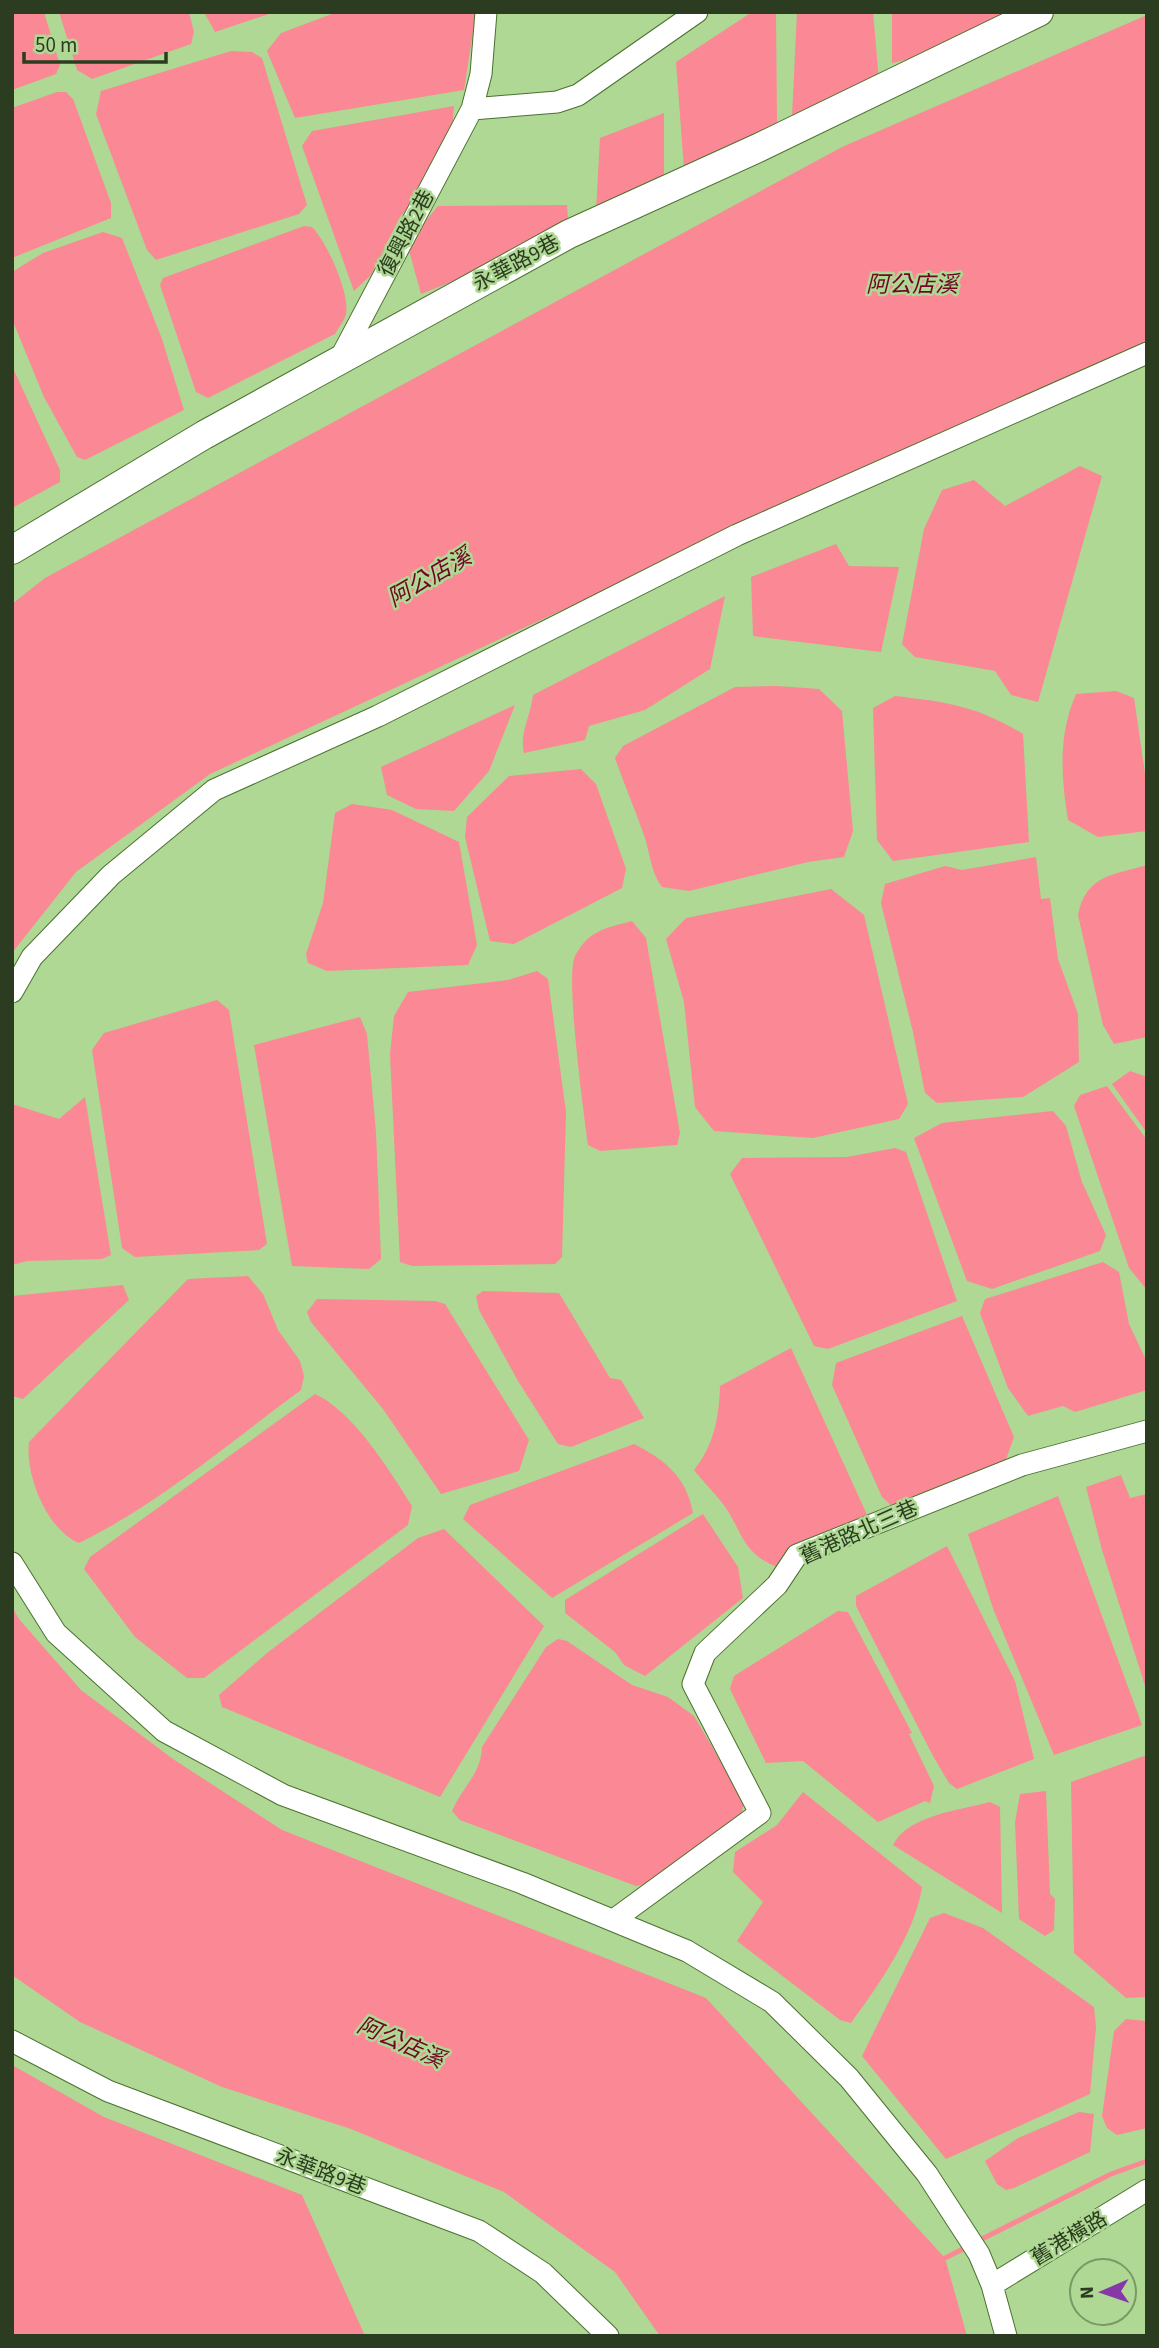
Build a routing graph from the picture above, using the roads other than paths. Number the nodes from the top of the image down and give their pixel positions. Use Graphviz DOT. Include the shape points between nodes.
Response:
graph roads {
  1 [pos="486,12"];
  2 [pos="697,12"];
  3 [pos="1039,12"];
  4 [pos="472,109"];
  5 [pos="1147,353"];
  6 [pos="341,357"];
  7 [pos="12,550"];
  8 [pos="12,992"];
  9 [pos="1147,1431"];
  10 [pos="12,1563"];
  11 [pos="615,1919"];
  12 [pos="12,2042"];
  13 [pos="1147,2190"];
  14 [pos="992,2285"];
  15 [pos="608,2336"];
  16 [pos="1006,2336"];
  1 -- 4 [label="street, 復興路2巷" via="481,74"];
  2 -- 4 [label="street" via="578,95 557,102"];
  3 -- 6 [label="street, 永華路9巷" via="569,234"];
  4 -- 6 [label="street, 復興路2巷"];
  5 -- 8 [label="street" via="737,534 378,716 214,790 111,875 32,957"];
  6 -- 7 [label="street, 永華路9巷"];
  9 -- 11 [label="street, 舊港路北三巷" via="1022,1465 797,1555 777,1585 705,1653 693,1684 760,1814"];
  10 -- 11 [label="street" via="55,1633 164,1731 283,1795"];
  11 -- 14 [label="street" via="687,1951 772,2002 849,2078 927,2174 979,2254"];
  12 -- 15 [label="street, 永華路9巷" via="108,2091 479,2231 543,2273"];
  13 -- 14 [label="street, 舊港橫路"];
  14 -- 16 [label="street"];
}
